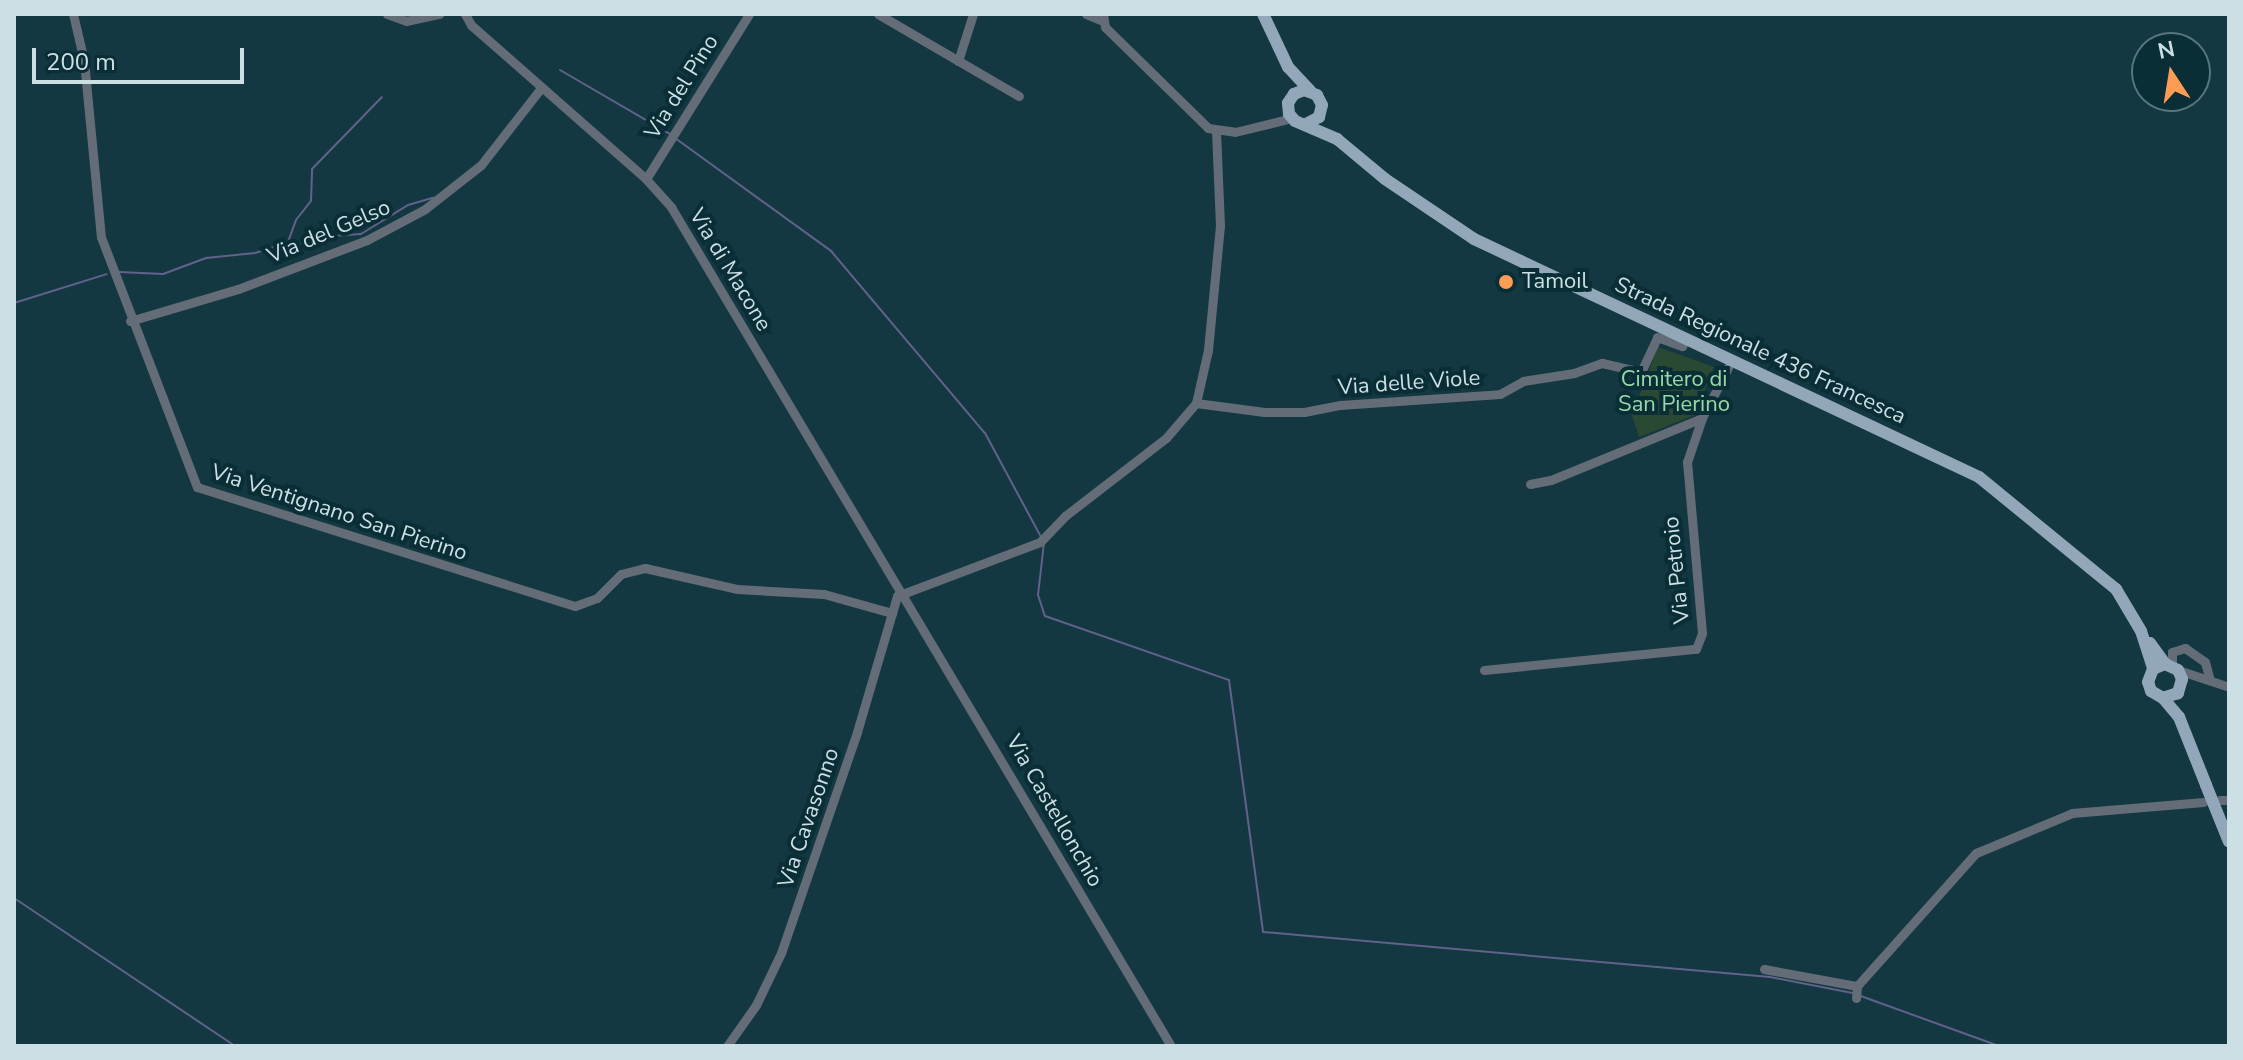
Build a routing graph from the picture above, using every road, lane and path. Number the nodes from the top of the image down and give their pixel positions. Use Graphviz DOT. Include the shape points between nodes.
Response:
graph roads {
  1 [pos="73,14"];
  2 [pos="387,14"];
  3 [pos="439,14"];
  4 [pos="465,14"];
  5 [pos="749,14"];
  6 [pos="878,14"];
  7 [pos="973,14"];
  8 [pos="1086,14"];
  9 [pos="1263,14"];
  10 [pos="1102,17"];
  11 [pos="958,61"];
  12 [pos="1288,67"];
  13 [pos="541,88"];
  14 [pos="1310,91"];
  15 [pos="1019,96"];
  16 [pos="1289,101"];
  17 [pos="1322,109"];
  18 [pos="1292,118"];
  19 [pos="1263,124"];
  20 [pos="1306,124"];
  21 [pos="1216,130"];
  22 [pos="1337,139"];
  23 [pos="646,179"];
  24 [pos="130,321"];
  25 [pos="1686,338"];
  26 [pos="1732,360"];
  27 [pos="1196,403"];
  28 [pos="1702,418"];
  29 [pos="1530,484"];
  30 [pos="903,595"];
  31 [pos="892,613"];
  32 [pos="2167,667"];
  33 [pos="1484,670"];
  34 [pos="2207,677"];
  35 [pos="2229,687"];
  36 [pos="2179,691"];
  37 [pos="2163,698"];
  38 [pos="2185,730"];
  39 [pos="2204,802"];
  40 [pos="2229,842"];
  41 [pos="1764,969"];
  42 [pos="727,1046"];
  43 [pos="1171,1046"];
  1 -- 24 [label="street, Via Ventignano San Pierino" via="84,61 101,237"];
  2 -- 3 [label="street" via="406,21"];
  4 -- 13 [label="street, Via di Macone"];
  5 -- 23 [label="street, Via del Pino"];
  6 -- 11 [label="street"];
  7 -- 11 [label="street"];
  8 -- 10 [label="street"];
  9 -- 12 [label="main road, Strada Regionale 436 Francesca"];
  10 -- 21 [label="street" via="1203,124"];
  11 -- 15 [label="street"];
  12 -- 14 [label="main road, Strada Regionale 436 Francesca"];
  12 -- 16 [label="main road, Strada Regionale 436 Francesca"];
  13 -- 23 [label="street, Via di Macone"];
  13 -- 24 [label="street, Via del Gelso" via="481,165 425,209 367,240 253,284"];
  14 -- 16 [label="main road" via="1297,92"];
  14 -- 17 [label="main road, Strada Regionale 436 Francesca"];
  16 -- 18 [label="main road, Strada Regionale 436 Francesca"];
  16 -- 19 [label="street"];
  17 -- 20 [label="main road" via="1317,120"];
  17 -- 22 [label="main road, Strada Regionale 436 Francesca"];
  18 -- 19 [label="street"];
  18 -- 20 [label="main road, Strada Regionale 436 Francesca"];
  19 -- 21 [label="street" via="1235,132"];
  20 -- 22 [label="main road, Strada Regionale 436 Francesca"];
  21 -- 27 [label="street" via="1220,226 1208,350"];
  22 -- 25 [label="main road, Strada Regionale 436 Francesca" via="1385,179 1474,239"];
  23 -- 30 [label="street, Via di Macone" via="671,207"];
  24 -- 31 [label="street, Via Ventignano San Pierino" via="191,479 216,495 575,606 597,598 621,574 645,568 737,589 824,594"];
  25 -- 26 [label="main road, Strada Regionale 436 Francesca"];
  25 -- 27 [label="street, Via delle Viole" via="1682,346 1657,337 1641,372 1602,363 1523,381 1500,394 1304,412"];
  26 -- 28 [label="street, Via Petroio"];
  26 -- 32 [label="main road, Strada Regionale 436 Francesca" via="1979,477 2116,589"];
  27 -- 30 [label="street" via="1166,438 1042,540"];
  28 -- 29 [label="street"];
  28 -- 33 [label="street, Via Petroio" via="1687,462 1702,633 1696,649"];
  30 -- 31 [label="street, Via Cavasonno" via="897,596"];
  30 -- 43 [label="street, Via Castellonchio"];
  31 -- 42 [label="street, Via Cavasonno" via="781,953 756,1005"];
  32 -- 34 [label="street"];
  32 -- 34 [label="street" via="2172,652 2185,648 2205,662"];
  32 -- 36 [label="main road, Strada Regionale 436 Francesca" via="2182,679"];
  32 -- 37 [label="main road, Strada Regionale 436 Francesca" via="2149,687"];
  34 -- 35 [label="street"];
  34 -- 36 [label="street" via="2192,680"];
  36 -- 37 [label="main road"];
  36 -- 38 [label="main road, Strada Regionale 436 Francesca"];
  37 -- 38 [label="main road, Strada Regionale 436 Francesca"];
  38 -- 40 [label="main road, Strada Regionale 436 Francesca, bridge"];
  39 -- 41 [label="street" via="2072,813 1976,853 1857,992"];
}
